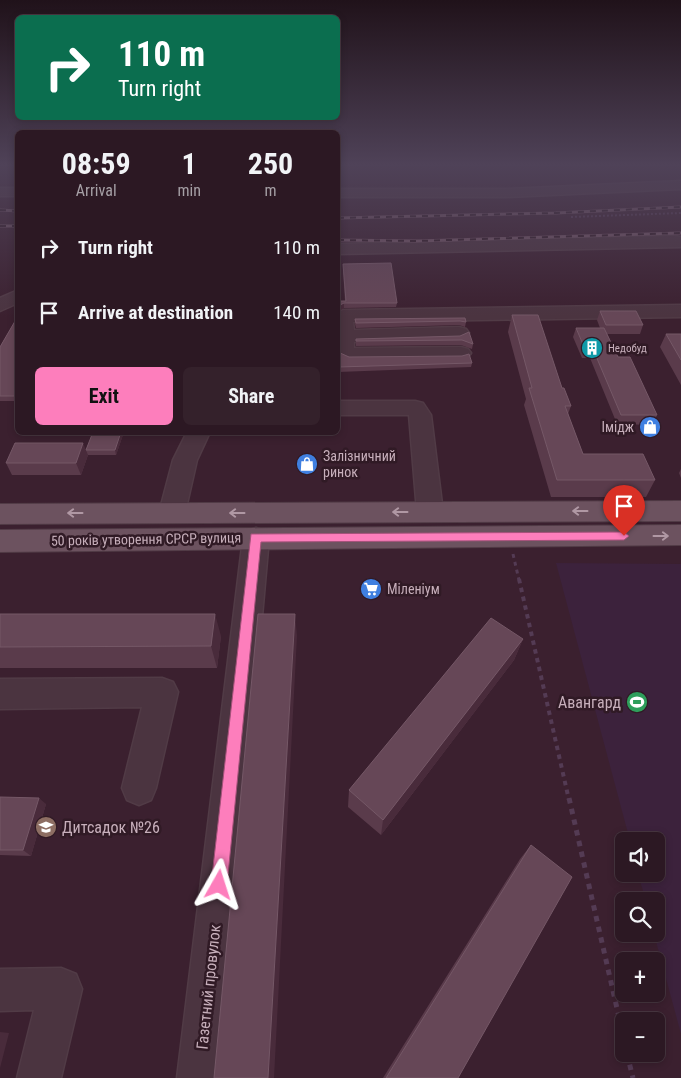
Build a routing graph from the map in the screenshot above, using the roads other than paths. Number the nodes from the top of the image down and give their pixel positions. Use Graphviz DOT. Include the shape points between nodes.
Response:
graph roads {
  1 [pos="681,242"];
  2 [pos="340,249"];
  3 [pos="15,297"];
  4 [pos="0,306"];
  5 [pos="681,311"];
  6 [pos="342,323"];
  7 [pos="460,343"];
  8 [pos="340,408"];
  9 [pos="197,435"];
  10 [pos="681,511"];
  11 [pos="430,512"];
  12 [pos="172,513"];
  13 [pos="0,514"];
  14 [pos="681,535"];
  15 [pos="256,538"];
  16 [pos="0,541"];
  17 [pos="0,694"];
  18 [pos="139,788"];
  19 [pos="0,990"];
  20 [pos="39,1078"];
  21 [pos="199,1078"];
  1 -- 2 [label="street"];
  3 -- 4 [label="street"];
  5 -- 6 [label="street"];
  6 -- 7 [label="street" via="344,350 349,354"];
  8 -- 11 [label="street" via="415,408 420,415"];
  9 -- 12 [label="street"];
  10 -- 11 [label="main road, 50 років утворення СРСР вулиця, one-way"];
  11 -- 12 [label="main road, 50 років утворення СРСР вулиця, one-way"];
  12 -- 13 [label="main road, 50 років утворення СРСР вулиця, one-way"];
  15 -- 14 [label="main road, 50 років утворення СРСР вулиця, one-way"];
  15 -- 16 [label="main road, 50 років утворення СРСР вулиця"];
  15 -- 21 [label="street, Газетний провулок"];
  17 -- 18 [label="street" via="162,692"];
  19 -- 20 [label="street" via="61,990"];
}
